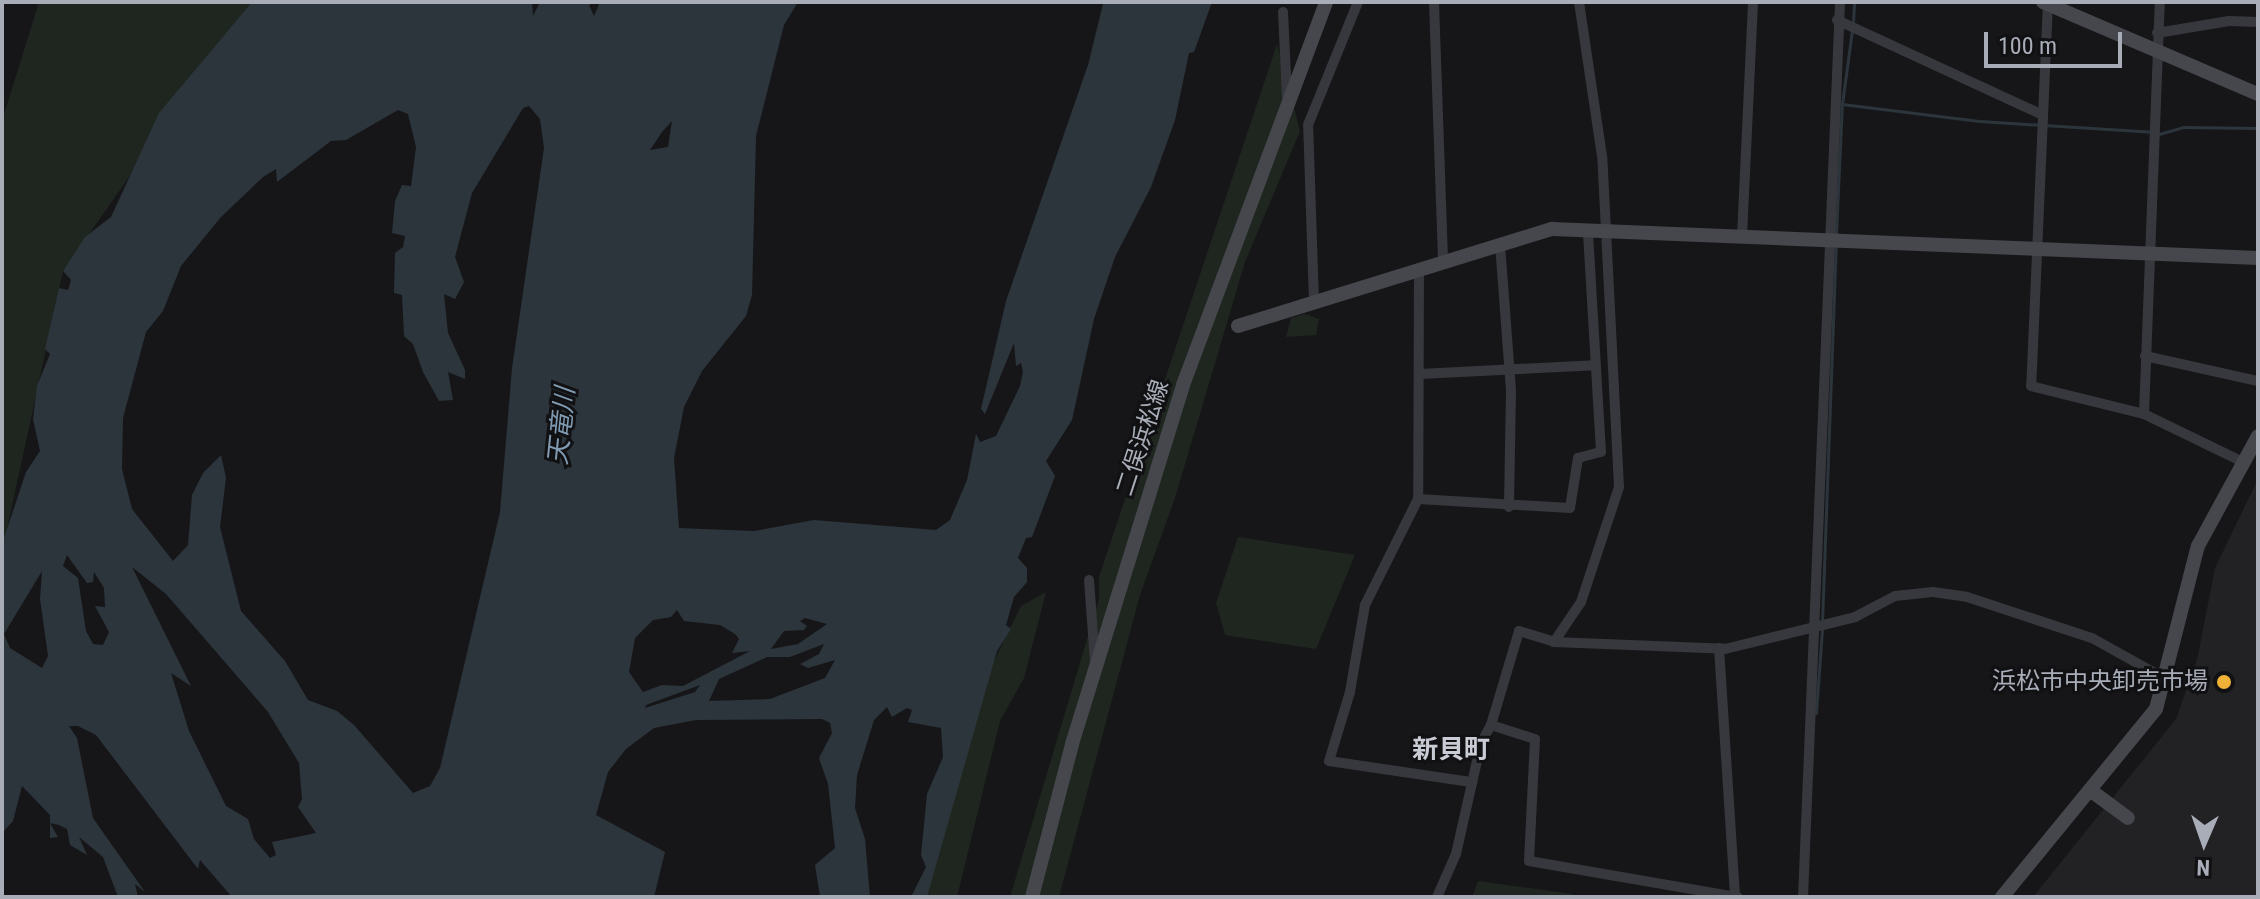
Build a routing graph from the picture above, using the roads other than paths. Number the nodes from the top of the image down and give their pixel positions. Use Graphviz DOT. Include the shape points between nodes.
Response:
graph roads {
  1 [pos="1326,2"];
  2 [pos="1358,2"];
  3 [pos="1434,2"];
  4 [pos="1579,2"];
  5 [pos="1753,2"];
  6 [pos="1840,2"];
  7 [pos="2160,2"];
  8 [pos="2046,3"];
  9 [pos="1283,12"];
  10 [pos="1837,20"];
  11 [pos="2258,22"];
  12 [pos="2157,33"];
  13 [pos="2157,50"];
  14 [pos="2258,94"];
  15 [pos="1287,103"];
  16 [pos="2039,122"];
  17 [pos="1588,230"];
  18 [pos="1604,230"];
  19 [pos="1742,236"];
  20 [pos="1832,240"];
  21 [pos="1500,244"];
  22 [pos="2035,250"];
  23 [pos="2149,254"];
  24 [pos="2258,258"];
  25 [pos="1443,261"];
  26 [pos="1419,268"];
  27 [pos="1314,302"];
  28 [pos="1238,326"];
  29 [pos="2145,356"];
  30 [pos="1595,365"];
  31 [pos="1510,368"];
  32 [pos="1420,374"];
  33 [pos="2258,381"];
  34 [pos="2144,414"];
  35 [pos="2258,436"];
  36 [pos="2243,462"];
  37 [pos="1418,499"];
  38 [pos="1509,507"];
  39 [pos="1089,580"];
  40 [pos="1815,625"];
  41 [pos="1554,642"];
  42 [pos="1719,648"];
  43 [pos="1095,668"];
  44 [pos="2167,680"];
  45 [pos="1491,725"];
  46 [pos="1472,782"];
  47 [pos="2090,790"];
  48 [pos="2128,818"];
  49 [pos="1032,897"];
  50 [pos="1437,897"];
  51 [pos="1736,897"];
  52 [pos="1803,897"];
  53 [pos="2002,897"];
  1 -- 15 [label="street, 二俣浜松線"];
  2 -- 27 [label="street" via="1308,125"];
  3 -- 25 [label="street"];
  4 -- 18 [label="street" via="1602,156"];
  5 -- 19 [label="street"];
  6 -- 10 [label="street"];
  7 -- 12 [label="street"];
  8 -- 13 [label="street"];
  8 -- 16 [label="street"];
  9 -- 15 [label="street"];
  10 -- 16 [label="street"];
  10 -- 20 [label="street"];
  11 -- 12 [label="street" via="2229,21"];
  12 -- 13 [label="street"];
  13 -- 14 [label="street"];
  13 -- 23 [label="street"];
  15 -- 43 [label="street, 二俣浜松線" via="1183,385"];
  16 -- 22 [label="street"];
  17 -- 18 [label="street"];
  17 -- 21 [label="street" via="1552,229"];
  17 -- 30 [label="street"];
  18 -- 19 [label="street"];
  18 -- 41 [label="street" via="1619,487 1581,602"];
  19 -- 20 [label="street"];
  20 -- 22 [label="street"];
  20 -- 40 [label="street"];
  21 -- 25 [label="street"];
  21 -- 31 [label="street"];
  22 -- 23 [label="street"];
  22 -- 34 [label="street" via="2031,386"];
  23 -- 24 [label="street"];
  23 -- 29 [label="street"];
  25 -- 26 [label="street"];
  26 -- 27 [label="street"];
  26 -- 32 [label="street"];
  27 -- 28 [label="street"];
  29 -- 33 [label="street"];
  29 -- 34 [label="street"];
  30 -- 31 [label="street"];
  30 -- 38 [label="street" via="1601,452 1578,458 1570,508"];
  31 -- 32 [label="street"];
  31 -- 38 [label="street"];
  32 -- 37 [label="street"];
  34 -- 36 [label="street"];
  35 -- 36 [label="street"];
  36 -- 44 [label="street" via="2198,546"];
  37 -- 38 [label="street"];
  37 -- 46 [label="street" via="1365,605 1350,692 1329,761"];
  39 -- 43 [label="street"];
  40 -- 42 [label="street"];
  40 -- 44 [label="street" via="1855,617 1908,593 1956,596 2092,638"];
  40 -- 52 [label="street"];
  41 -- 42 [label="street"];
  41 -- 45 [label="street" via="1519,631"];
  42 -- 51 [label="street"];
  43 -- 49 [label="street, 二俣浜松線"];
  44 -- 47 [label="street" via="2156,709"];
  45 -- 46 [label="street"];
  45 -- 51 [label="street" via="1535,739 1529,861"];
  46 -- 50 [label="street" via="1456,854"];
  47 -- 48 [label="street"];
  47 -- 53 [label="street"];
}
